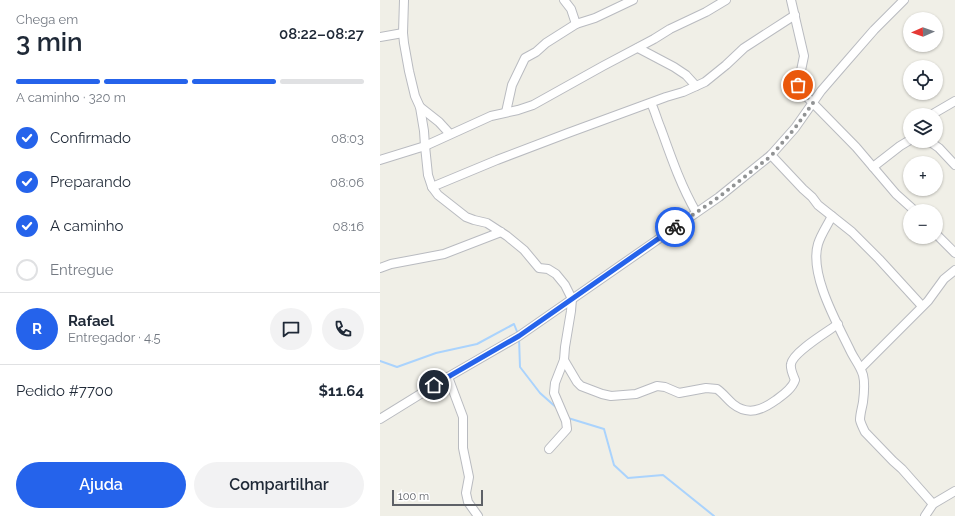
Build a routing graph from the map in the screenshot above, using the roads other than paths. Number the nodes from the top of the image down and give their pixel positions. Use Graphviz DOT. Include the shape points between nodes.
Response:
graph roads {
  1 [pos="404,0"];
  2 [pos="564,0"];
  3 [pos="633,0"];
  4 [pos="726,0"];
  5 [pos="791,0"];
  6 [pos="904,0"];
  7 [pos="795,15"];
  8 [pos="576,24"];
  9 [pos="403,33"];
  10 [pos="380,37"];
  11 [pos="638,48"];
  12 [pos="696,86"];
  13 [pos="955,101"];
  14 [pos="650,103"];
  15 [pos="813,103"];
  16 [pos="420,107"];
  17 [pos="943,108"];
  18 [pos="506,112"];
  19 [pos="450,134"];
  20 [pos="903,144"];
  21 [pos="425,146"];
  22 [pos="939,148"];
  23 [pos="771,156"];
  24 [pos="380,160"];
  25 [pos="955,165"];
  26 [pos="873,167"];
  27 [pos="432,187"];
  28 [pos="907,204"];
  29 [pos="696,212"];
  30 [pos="832,216"];
  31 [pos="501,232"];
  32 [pos="943,241"];
  33 [pos="955,254"];
  34 [pos="380,268"];
  35 [pos="955,270"];
  36 [pos="572,299"];
  37 [pos="922,306"];
  38 [pos="838,324"];
  39 [pos="564,360"];
  40 [pos="861,368"];
  41 [pos="448,377"];
  42 [pos="380,419"];
  43 [pos="550,449"];
  44 [pos="955,491"];
  45 [pos="933,504"];
  46 [pos="478,516"];
  47 [pos="925,516"];
  1 -- 9 [label="street"];
  2 -- 8 [label="street" via="571,9"];
  3 -- 8 [label="street"];
  4 -- 11 [label="street"];
  5 -- 7 [label="street"];
  6 -- 15 [label="street" via="874,30"];
  7 -- 12 [label="street" via="744,48 705,82"];
  7 -- 15 [label="street" via="804,56 798,85"];
  8 -- 18 [label="street" via="525,58 512,85"];
  9 -- 10 [label="street"];
  9 -- 16 [label="street" via="409,71"];
  11 -- 12 [label="street" via="674,66"];
  11 -- 18 [label="street" via="533,105"];
  12 -- 14 [label="street"];
  13 -- 17 [label="street"];
  14 -- 27 [label="street"];
  14 -- 29 [label="street" via="687,196"];
  15 -- 23 [label="street"];
  15 -- 26 [label="street"];
  16 -- 19 [label="street"];
  16 -- 21 [label="street"];
  18 -- 19 [label="street"];
  19 -- 21 [label="street"];
  20 -- 26 [label="street"];
  21 -- 24 [label="street"];
  21 -- 27 [label="street"];
  22 -- 25 [label="street"];
  23 -- 29 [label="street"];
  23 -- 30 [label="street" via="802,190"];
  26 -- 28 [label="street"];
  27 -- 31 [label="street" via="438,196 466,217 487,223"];
  29 -- 36 [label="street"];
  30 -- 37 [label="street" via="852,232"];
  30 -- 38 [label="street" via="821,235 816,256 825,298"];
  31 -- 34 [label="street" via="444,254"];
  31 -- 36 [label="street" via="524,250 539,268 548,269 556,274"];
  32 -- 33 [label="street"];
  35 -- 37 [label="street"];
  36 -- 39 [label="street"];
  36 -- 41 [label="street" via="519,336"];
  37 -- 40 [label="street"];
  38 -- 39 [label="street" via="798,352 792,360 795,380 790,388 757,411 748,411 734,405 717,389 706,388 679,393 657,386 631,395 602,394 581,386"];
  38 -- 40 [label="street"];
  39 -- 43 [label="street" via="554,393 567,429"];
  40 -- 45 [label="street" via="864,388 860,413 862,427"];
  41 -- 42 [label="street"];
  41 -- 46 [label="street" via="463,417 463,448 469,477 466,493 468,502"];
  44 -- 45 [label="street"];
  45 -- 47 [label="street"];
}
